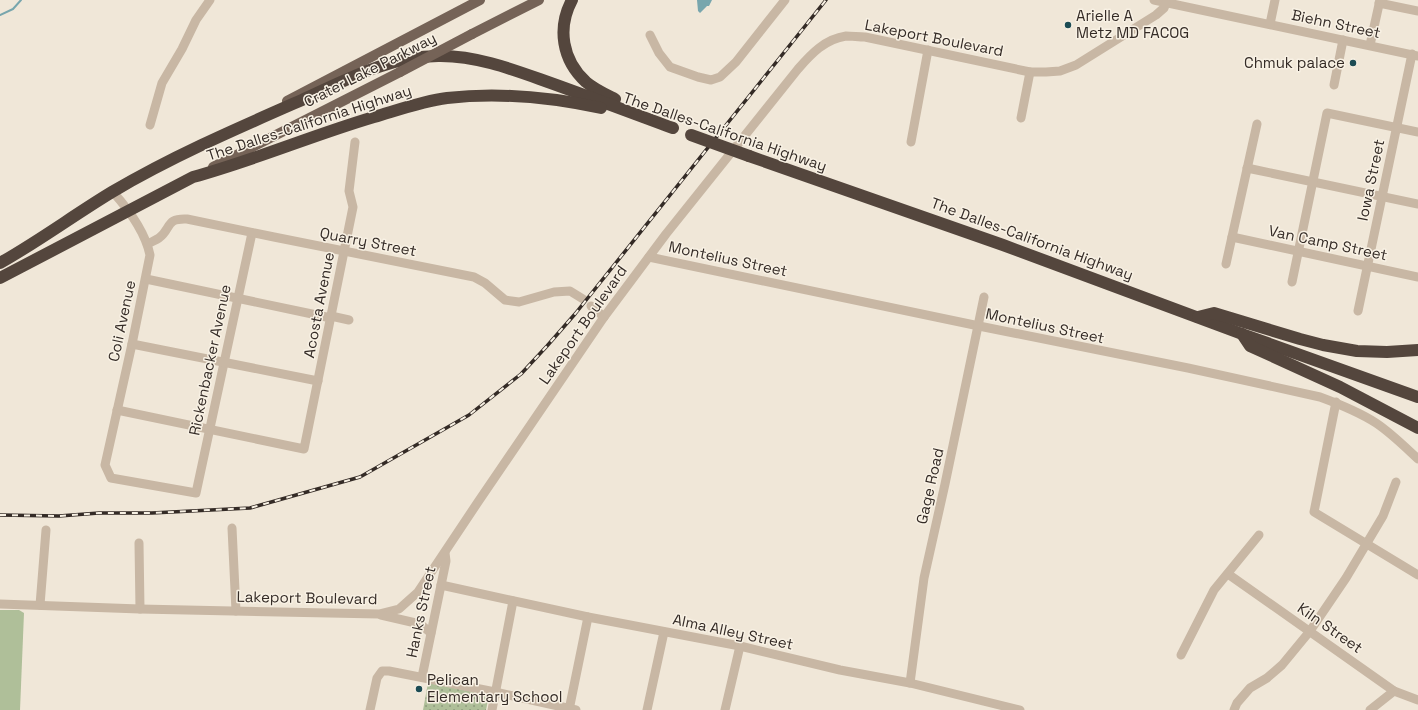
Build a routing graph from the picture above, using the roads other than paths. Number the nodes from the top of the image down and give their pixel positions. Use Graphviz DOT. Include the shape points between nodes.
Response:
graph roads {
  1 [pos="210,0"];
  2 [pos="480,0"];
  3 [pos="539,0"];
  4 [pos="572,0"];
  5 [pos="785,0"];
  6 [pos="1154,0"];
  7 [pos="1275,0"];
  8 [pos="1379,2"];
  9 [pos="1166,3"];
  10 [pos="1418,11"];
  11 [pos="1270,24"];
  12 [pos="650,35"];
  13 [pos="1343,40"];
  14 [pos="1370,46"];
  15 [pos="928,50"];
  16 [pos="1415,55"];
  17 [pos="1030,72"];
  18 [pos="1334,85"];
  19 [pos="1021,118"];
  20 [pos="1257,124"];
  21 [pos="150,125"];
  22 [pos="673,128"];
  23 [pos="1396,128"];
  24 [pos="1418,132"];
  25 [pos="225,134"];
  26 [pos="355,142"];
  27 [pos="911,142"];
  28 [pos="1247,168"];
  29 [pos="193,177"];
  30 [pos="1312,182"];
  31 [pos="113,192"];
  32 [pos="1382,196"];
  33 [pos="1418,204"];
  34 [pos="129,211"];
  35 [pos="252,233"];
  36 [pos="1232,237"];
  37 [pos="148,244"];
  38 [pos="344,251"];
  39 [pos="1298,252"];
  40 [pos="649,257"];
  41 [pos="0,263"];
  42 [pos="1226,264"];
  43 [pos="1367,266"];
  44 [pos="1418,277"];
  45 [pos="0,278"];
  46 [pos="146,279"];
  47 [pos="1292,282"];
  48 [pos="984,297"];
  49 [pos="238,298"];
  50 [pos="583,299"];
  51 [pos="591,306"];
  52 [pos="1358,311"];
  53 [pos="331,317"];
  54 [pos="604,317"];
  55 [pos="1198,317"];
  56 [pos="349,320"];
  57 [pos="978,326"];
  58 [pos="1242,334"];
  59 [pos="132,344"];
  60 [pos="1418,350"];
  61 [pos="224,363"];
  62 [pos="318,382"];
  63 [pos="1418,397"];
  64 [pos="1336,402"];
  65 [pos="117,410"];
  66 [pos="1418,428"];
  67 [pos="210,430"];
  68 [pos="1418,459"];
  69 [pos="1396,482"];
  70 [pos="196,493"];
  71 [pos="232,528"];
  72 [pos="46,530"];
  73 [pos="1259,535"];
  74 [pos="139,543"];
  75 [pos="1367,543"];
  76 [pos="445,553"];
  77 [pos="1228,574"];
  78 [pos="1418,575"];
  79 [pos="441,585"];
  80 [pos="513,601"];
  81 [pos="0,604"];
  82 [pos="40,605"];
  83 [pos="140,609"];
  84 [pos="236,611"];
  85 [pos="379,614"];
  86 [pos="588,617"];
  87 [pos="1310,631"];
  88 [pos="664,632"];
  89 [pos="431,633"];
  90 [pos="740,646"];
  91 [pos="1181,655"];
  92 [pos="422,677"];
  93 [pos="910,683"];
  94 [pos="1394,691"];
  95 [pos="495,692"];
  96 [pos="1418,700"];
  97 [pos="1020,709"];
  98 [pos="370,710"];
  99 [pos="492,710"];
  100 [pos="572,710"];
  101 [pos="647,710"];
  102 [pos="725,710"];
  103 [pos="1234,710"];
  104 [pos="1370,710"];
  1 -- 21 [label="street" via="196,20 162,83"];
  2 -- 25 [label="main road, Crater Lake Parkway"];
  3 -- 29 [label="main road, Crater Lake Parkway, bridge"];
  4 -- 22 [label="highway" via="564,18 563,36 566,52 574,68 586,82 603,93"];
  5 -- 12 [label="street" via="736,62 720,77 711,80 670,67"];
  6 -- 9 [label="street, Biehn Street"];
  7 -- 11 [label="street"];
  8 -- 10 [label="street"];
  8 -- 14 [label="street"];
  9 -- 11 [label="street, Biehn Street"];
  9 -- 17 [label="street, Lakeport Boulevard" via="1156,15 1076,65 1060,71"];
  11 -- 13 [label="street, Biehn Street"];
  13 -- 14 [label="street, Biehn Street"];
  13 -- 18 [label="street"];
  14 -- 16 [label="street, Biehn Street"];
  15 -- 17 [label="street, Lakeport Boulevard"];
  15 -- 27 [label="street"];
  15 -- 40 [label="street, Lakeport Boulevard" via="865,37 846,36 829,41 813,52"];
  16 -- 23 [label="street, Iowa Street"];
  17 -- 19 [label="street"];
  20 -- 28 [label="street"];
  22 -- 25 [label="highway, The Dalles-California Highway" via="504,67 442,56 416,57 378,67"];
  22 -- 29 [label="highway, The Dalles-California Highway" via="567,100 515,96 446,98 363,120"];
  22 -- 55 [label="highway, The Dalles-California Highway, bridge" via="1004,245"];
  23 -- 24 [label="street"];
  23 -- 30 [label="street" via="1327,113"];
  23 -- 32 [label="street, Iowa Street"];
  25 -- 31 [label="highway, The Dalles-California Highway"];
  26 -- 38 [label="street, Acosta Avenue" via="349,191 353,207"];
  28 -- 30 [label="street"];
  28 -- 36 [label="street"];
  29 -- 34 [label="highway, The Dalles-California Highway"];
  30 -- 32 [label="street"];
  30 -- 39 [label="street"];
  31 -- 34 [label="street, Coli Avenue"];
  31 -- 41 [label="highway, The Dalles-California Highway"];
  32 -- 33 [label="street"];
  32 -- 43 [label="street, Iowa Street"];
  34 -- 37 [label="street, Coli Avenue"];
  34 -- 45 [label="highway, The Dalles-California Highway"];
  35 -- 37 [label="street, Quarry Street" via="178,218 160,237"];
  35 -- 38 [label="street, Quarry Street"];
  35 -- 49 [label="street, Rickenbacker Avenue"];
  36 -- 39 [label="street, Van Camp Street"];
  36 -- 42 [label="street"];
  37 -- 46 [label="street, Coli Avenue" via="150,255"];
  38 -- 50 [label="street, Quarry Street" via="474,277 505,300 519,302 554,292 570,291"];
  38 -- 53 [label="street, Acosta Avenue"];
  39 -- 43 [label="street, Van Camp Street"];
  39 -- 47 [label="street"];
  40 -- 54 [label="street, Lakeport Boulevard"];
  40 -- 57 [label="street, Montelius Street"];
  43 -- 44 [label="street, Van Camp Street"];
  43 -- 52 [label="street, Iowa Street"];
  46 -- 49 [label="street"];
  46 -- 59 [label="street, Coli Avenue"];
  48 -- 57 [label="street, Gage Road"];
  49 -- 53 [label="street"];
  49 -- 61 [label="street, Rickenbacker Avenue"];
  51 -- 54 [label="street"];
  53 -- 56 [label="street"];
  53 -- 62 [label="street, Acosta Avenue"];
  54 -- 76 [label="street, Lakeport Boulevard"];
  55 -- 58 [label="highway, The Dalles-California Highway"];
  55 -- 60 [label="highway" via="1214,313 1300,339 1357,351"];
  57 -- 64 [label="street, Montelius Street" via="1300,392"];
  57 -- 93 [label="street, Gage Road" via="924,578"];
  58 -- 63 [label="highway, The Dalles-California Highway"];
  58 -- 66 [label="highway" via="1250,346 1340,387"];
  59 -- 61 [label="street"];
  59 -- 65 [label="street, Coli Avenue"];
  61 -- 62 [label="street"];
  61 -- 67 [label="street, Rickenbacker Avenue"];
  62 -- 67 [label="street, Acosta Avenue" via="304,449"];
  64 -- 68 [label="street, Montelius Street" via="1376,423"];
  64 -- 75 [label="street" via="1314,512"];
  65 -- 67 [label="street"];
  65 -- 70 [label="street, Coli Avenue" via="104,465 111,478"];
  67 -- 70 [label="street, Rickenbacker Avenue"];
  69 -- 75 [label="street" via="1383,516"];
  71 -- 84 [label="street"];
  72 -- 82 [label="street"];
  73 -- 77 [label="street"];
  74 -- 83 [label="street"];
  75 -- 78 [label="street"];
  75 -- 87 [label="street"];
  76 -- 79 [label="street, Hanks Street" via="446,562"];
  76 -- 85 [label="street, Lakeport Boulevard" via="418,592 399,609"];
  77 -- 87 [label="street, Kiln Street"];
  77 -- 91 [label="street" via="1214,590"];
  79 -- 80 [label="street, Alma Alley Street"];
  79 -- 89 [label="street, Hanks Street"];
  80 -- 86 [label="street, Alma Alley Street"];
  80 -- 95 [label="street"];
  81 -- 82 [label="street, Lakeport Boulevard"];
  82 -- 83 [label="street, Lakeport Boulevard"];
  83 -- 84 [label="street, Lakeport Boulevard"];
  84 -- 85 [label="street, Lakeport Boulevard"];
  85 -- 89 [label="street" via="420,624"];
  86 -- 88 [label="street, Alma Alley Street"];
  86 -- 100 [label="street"];
  87 -- 94 [label="street, Kiln Street"];
  87 -- 103 [label="street" via="1282,665 1268,678 1250,688"];
  88 -- 90 [label="street, Alma Alley Street"];
  88 -- 101 [label="street"];
  89 -- 92 [label="street, Hanks Street"];
  90 -- 93 [label="street, Alma Alley Street" via="840,670"];
  90 -- 102 [label="street"];
  92 -- 95 [label="street"];
  92 -- 98 [label="street" via="382,671 377,678"];
  93 -- 97 [label="street, Alma Alley Street"];
  94 -- 96 [label="street, Kiln Street"];
  94 -- 104 [label="street"];
  95 -- 99 [label="street"];
  95 -- 100 [label="street"];
}
